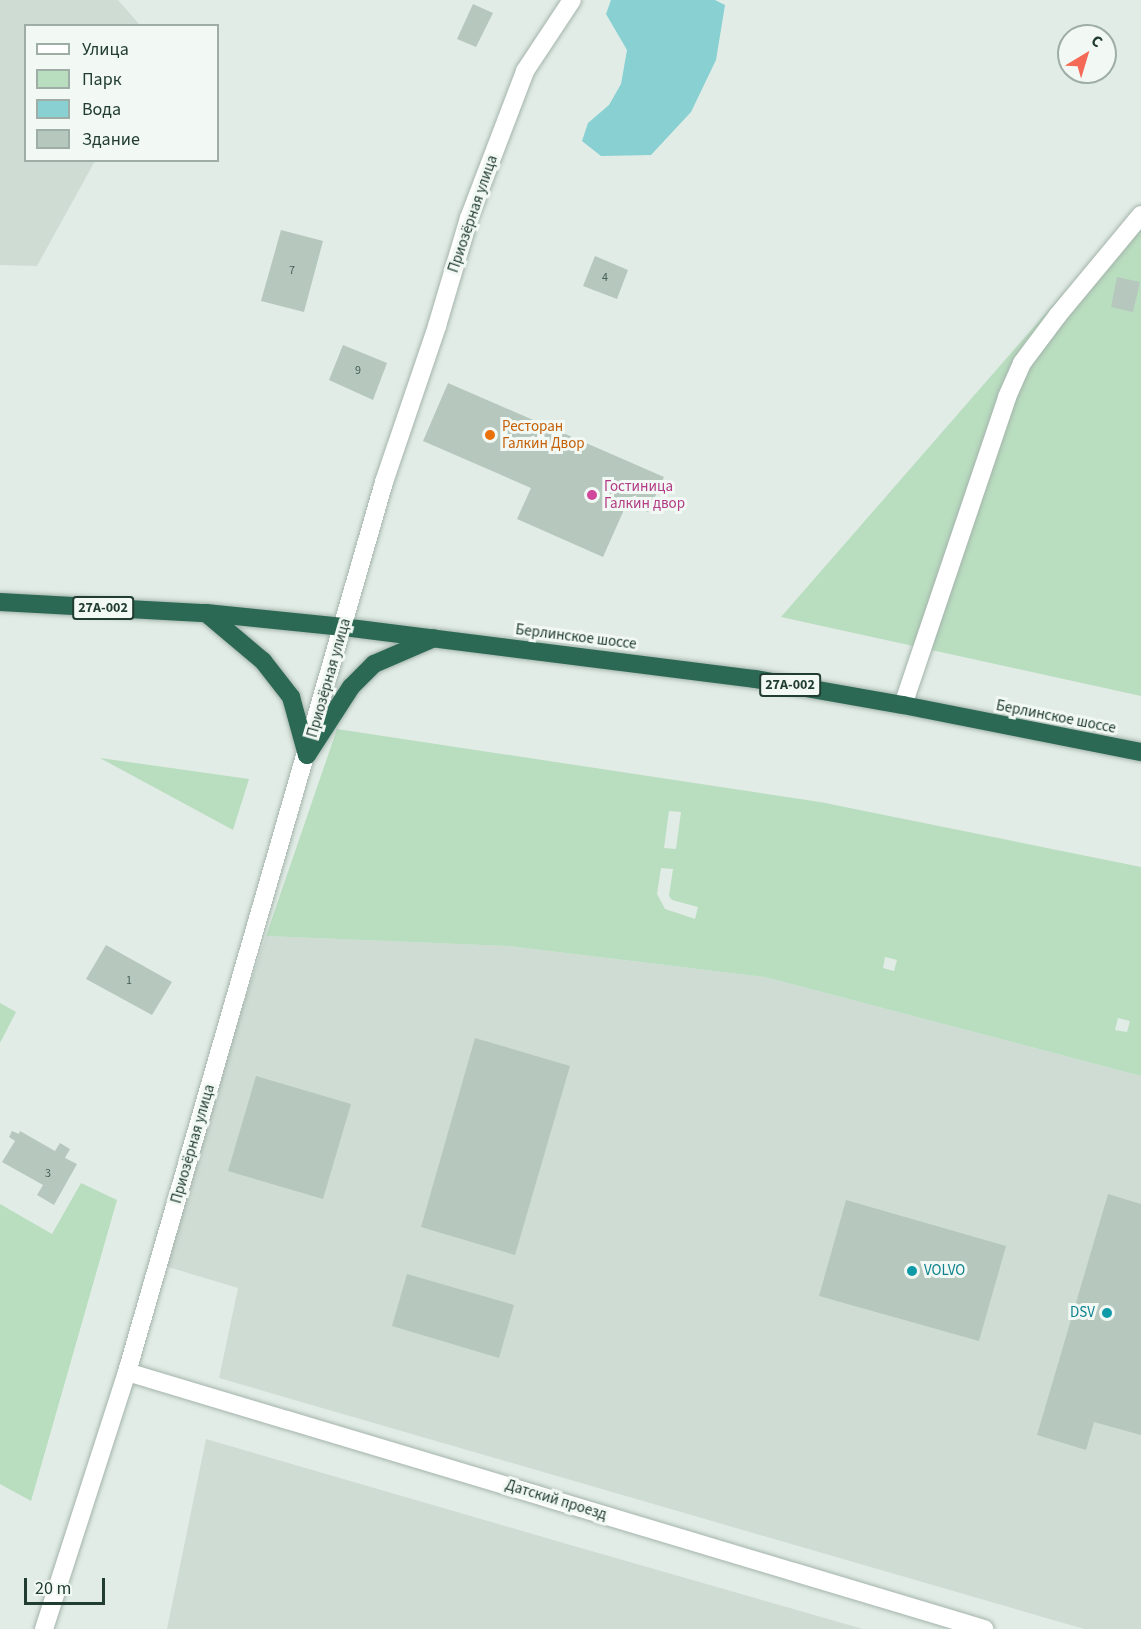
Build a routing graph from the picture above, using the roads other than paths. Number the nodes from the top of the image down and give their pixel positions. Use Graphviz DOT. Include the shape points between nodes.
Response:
graph roads {
  1 [pos="572,0"];
  2 [pos="1141,215"];
  3 [pos="0,602"];
  4 [pos="206,613"];
  5 [pos="343,627"];
  6 [pos="436,637"];
  7 [pos="903,705"];
  8 [pos="1141,753"];
  9 [pos="307,755"];
  10 [pos="127,1372"];
  11 [pos="44,1629"];
  12 [pos="984,1629"];
  1 -- 5 [label="street, Приозёрная улица" via="525,71 469,218 384,482"];
  2 -- 7 [label="street" via="1022,363"];
  3 -- 4 [label="highway, Берлинское шоссе / 27А-002"];
  4 -- 5 [label="highway, Берлинское шоссе / 27А-002"];
  4 -- 9 [label="highway" via="263,661 291,697"];
  5 -- 6 [label="highway, Берлинское шоссе / 27А-002"];
  5 -- 9 [label="street, Приозёрная улица"];
  6 -- 7 [label="highway, Берлинское шоссе / 27А-002" via="754,679"];
  6 -- 9 [label="highway" via="375,664 351,687"];
  7 -- 8 [label="highway, Берлинское шоссе / 27А-002"];
  9 -- 10 [label="street, Приозёрная улица"];
  10 -- 11 [label="street, Приозёрная улица"];
  10 -- 12 [label="street, Датский проезд"];
}
